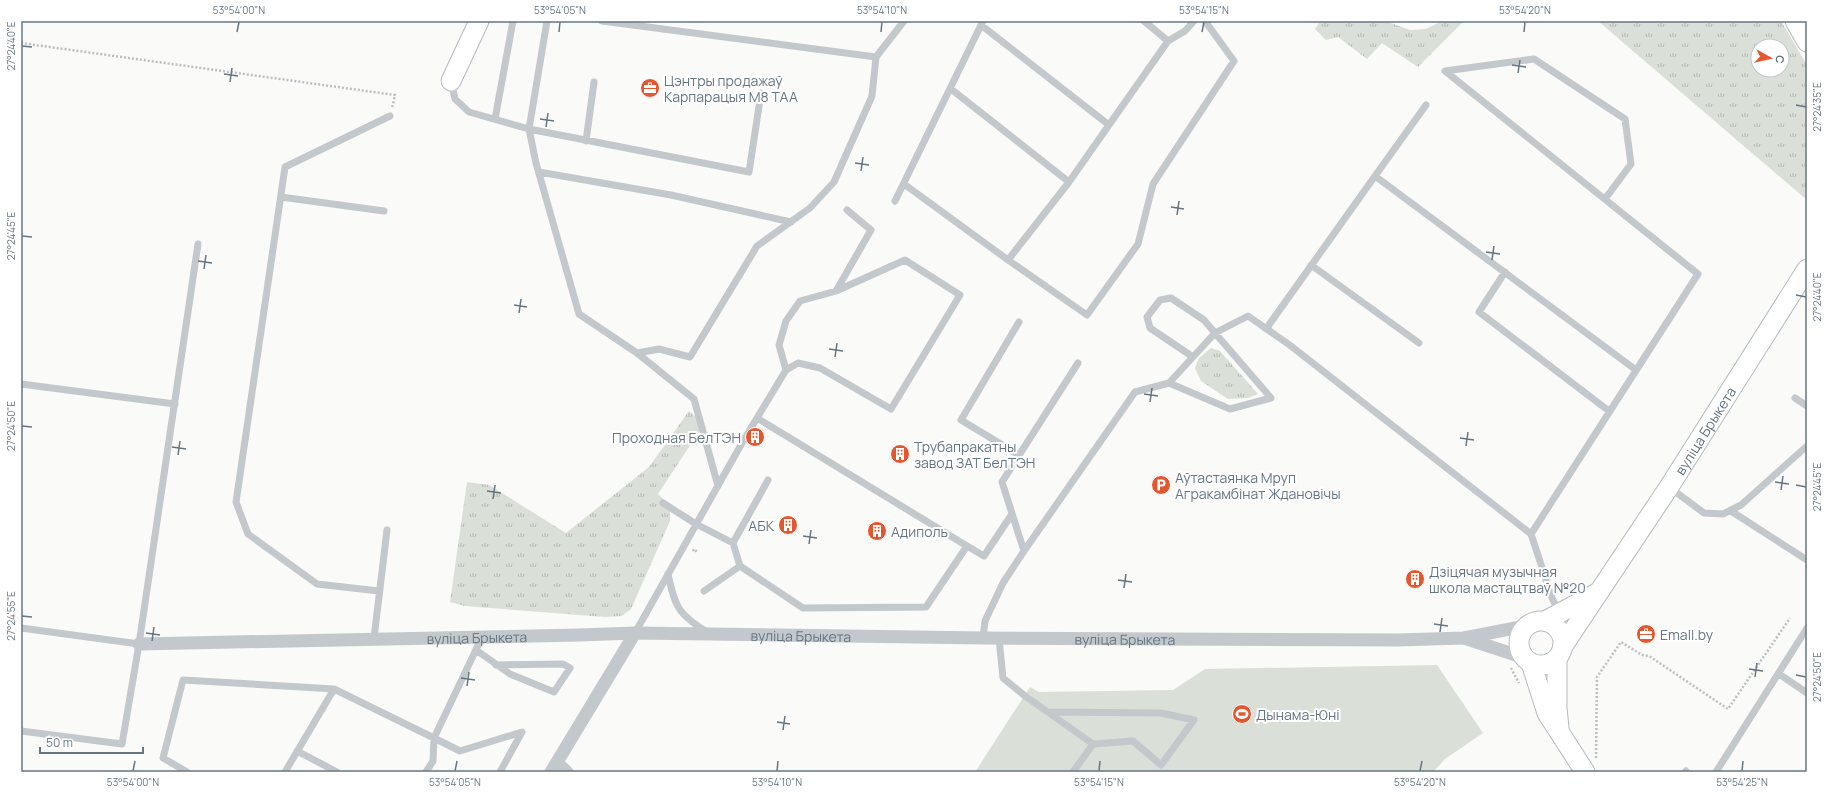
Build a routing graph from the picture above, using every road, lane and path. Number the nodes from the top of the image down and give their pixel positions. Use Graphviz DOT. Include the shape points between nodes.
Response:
graph roads {
  1 [pos="479,21"];
  2 [pos="513,21"];
  3 [pos="547,21"];
  4 [pos="602,21"];
  5 [pos="904,21"];
  6 [pos="1144,21"];
  7 [pos="1194,21"];
  8 [pos="1205,21"];
  9 [pos="1795,21"];
  10 [pos="982,23"];
  11 [pos="1168,41"];
  12 [pos="1807,42"];
  13 [pos="21,43"];
  14 [pos="876,57"];
  15 [pos="451,81"];
  16 [pos="594,82"];
  17 [pos="951,89"];
  18 [pos="761,93"];
  19 [pos="1426,105"];
  20 [pos="390,116"];
  21 [pos="495,119"];
  22 [pos="1109,125"];
  23 [pos="529,129"];
  24 [pos="586,141"];
  25 [pos="539,172"];
  26 [pos="1374,176"];
  27 [pos="1069,182"];
  28 [pos="904,184"];
  29 [pos="281,197"];
  30 [pos="1605,199"];
  31 [pos="895,201"];
  32 [pos="847,210"];
  33 [pos="384,211"];
  34 [pos="790,222"];
  35 [pos="198,244"];
  36 [pos="1008,260"];
  37 [pos="1312,265"];
  38 [pos="1807,268"];
  39 [pos="1505,272"];
  40 [pos="836,292"];
  41 [pos="1019,322"];
  42 [pos="1266,329"];
  43 [pos="1215,333"];
  44 [pos="1419,343"];
  45 [pos="637,353"];
  46 [pos="1193,357"];
  47 [pos="1078,363"];
  48 [pos="786,370"];
  49 [pos="1636,370"];
  50 [pos="1169,383"];
  51 [pos="21,384"];
  52 [pos="1795,398"];
  53 [pos="175,404"];
  54 [pos="1807,406"];
  55 [pos="1609,411"];
  56 [pos="757,418"];
  57 [pos="1807,446"];
  58 [pos="1019,455"];
  59 [pos="768,480"];
  60 [pos="718,486"];
  61 [pos="1669,487"];
  62 [pos="663,503"];
  63 [pos="1731,511"];
  64 [pos="1012,514"];
  65 [pos="696,524"];
  66 [pos="387,530"];
  67 [pos="1531,534"];
  68 [pos="733,544"];
  69 [pos="967,546"];
  70 [pos="1024,550"];
  71 [pos="1807,560"];
  72 [pos="740,566"];
  73 [pos="668,574"];
  74 [pos="379,591"];
  75 [pos="704,591"];
  76 [pos="1600,591"];
  77 [pos="1790,618"];
  78 [pos="1545,620"];
  79 [pos="21,628"];
  80 [pos="1807,628"];
  81 [pos="635,633"];
  82 [pos="709,634"];
  83 [pos="482,637"];
  84 [pos="374,638"];
  85 [pos="983,638"];
  86 [pos="999,638"];
  87 [pos="1464,638"];
  88 [pos="139,644"];
  89 [pos="476,650"];
  90 [pos="1560,652"];
  91 [pos="1522,663"];
  92 [pos="496,665"];
  93 [pos="1779,674"];
  94 [pos="1521,686"];
  95 [pos="334,689"];
  96 [pos="1807,693"];
  97 [pos="1048,712"];
  98 [pos="21,731"];
  99 [pos="1560,735"];
  100 [pos="434,738"];
  101 [pos="1093,744"];
  102 [pos="298,751"];
  103 [pos="1591,766"];
  104 [pos="554,768"];
  105 [pos="187,772"];
  106 [pos="285,772"];
  107 [pos="337,772"];
  108 [pos="426,772"];
  109 [pos="500,772"];
  110 [pos="567,772"];
  111 [pos="1073,772"];
  112 [pos="1716,772"];
  1 -- 15 [label="street"];
  2 -- 21 [label="lane"];
  3 -- 23 [label="lane"];
  4 -- 14 [label="lane"];
  5 -- 14 [label="lane"];
  6 -- 11 [label="lane"];
  7 -- 11 [label="lane" via="1185,31"];
  8 -- 36 [label="lane" via="1234,61 1153,184 1138,244 1087,315"];
  9 -- 12 [label="street"];
  10 -- 17 [label="lane"];
  10 -- 22 [label="lane"];
  11 -- 22 [label="lane"];
  13 -- 20 [label="path" via="395,95"];
  14 -- 34 [label="lane" via="872,96 834,182 810,208"];
  15 -- 21 [label="lane" via="455,99 469,112"];
  16 -- 24 [label="lane"];
  17 -- 27 [label="lane"];
  17 -- 28 [label="lane"];
  18 -- 24 [label="lane" via="749,172"];
  19 -- 26 [label="lane"];
  20 -- 29 [label="lane" via="285,167"];
  21 -- 23 [label="lane"];
  22 -- 27 [label="lane"];
  23 -- 24 [label="lane"];
  23 -- 25 [label="lane"];
  25 -- 34 [label="lane" via="671,194"];
  25 -- 45 [label="lane" via="579,314"];
  26 -- 37 [label="lane"];
  26 -- 39 [label="lane"];
  27 -- 36 [label="lane"];
  28 -- 31 [label="lane"];
  28 -- 36 [label="lane"];
  29 -- 33 [label="lane"];
  29 -- 74 [label="lane" via="236,502 248,534 317,584"];
  30 -- 30 [label="lane" via="1631,164 1626,119 1534,59 1446,71"];
  30 -- 49 [label="lane" via="1698,274"];
  32 -- 40 [label="lane" via="871,230"];
  34 -- 45 [label="lane" via="757,246 690,357 659,349"];
  35 -- 53 [label="lane"];
  37 -- 42 [label="lane"];
  37 -- 44 [label="lane"];
  38 -- 61 [label="street, вуліца Брыкета"];
  39 -- 49 [label="lane"];
  39 -- 55 [label="lane" via="1479,312"];
  40 -- 48 [label="lane" via="800,301 786,321 779,345"];
  40 -- 48 [label="lane" via="905,260 960,295 891,409 820,368 798,363"];
  41 -- 58 [label="lane" via="961,420"];
  42 -- 43 [label="lane" via="1248,316"];
  42 -- 67 [label="lane"];
  43 -- 46 [label="lane"];
  43 -- 46 [label="lane" via="1204,320 1171,298 1160,300 1147,317 1150,328"];
  43 -- 50 [label="lane" via="1271,398 1230,409"];
  45 -- 60 [label="lane" via="694,399"];
  46 -- 50 [label="lane"];
  47 -- 58 [label="lane"];
  48 -- 56 [label="lane"];
  49 -- 55 [label="lane"];
  50 -- 70 [label="lane" via="1135,392"];
  51 -- 53 [label="lane"];
  52 -- 54 [label="lane"];
  53 -- 88 [label="lane"];
  55 -- 67 [label="lane"];
  56 -- 60 [label="lane"];
  56 -- 69 [label="lane"];
  57 -- 63 [label="lane"];
  58 -- 64 [label="lane" via="1002,482"];
  59 -- 68 [label="lane"];
  60 -- 65 [label="lane"];
  61 -- 63 [label="lane" via="1704,513 1723,514"];
  61 -- 76 [label="street, вуліца Брыкета"];
  62 -- 65 [label="lane"];
  63 -- 71 [label="lane"];
  64 -- 69 [label="lane" via="984,556"];
  64 -- 70 [label="lane"];
  65 -- 68 [label="lane"];
  65 -- 73 [label="lane"];
  66 -- 74 [label="lane"];
  67 -- 78 [label="lane" via="1552,598"];
  68 -- 72 [label="lane"];
  69 -- 72 [label="lane" via="926,607 803,608"];
  70 -- 85 [label="lane" via="1003,583 985,621"];
  72 -- 75 [label="lane"];
  73 -- 81 [label="lane"];
  73 -- 82 [label="lane" via="676,605 684,616"];
  74 -- 84 [label="lane"];
  76 -- 78 [label="street, вуліца Брыкета"];
  76 -- 90 [label="street, вуліца Брыкета"];
  77 -- 103 [label="path" via="1728,709 1649,656 1642,655 1621,642 1598,677"];
  78 -- 87 [label="street, вуліца Брыкета"];
  78 -- 90 [label="street" via="1553,624 1563,637"];
  78 -- 91 [label="street" via="1524,630 1520,637"];
  79 -- 88 [label="lane"];
  80 -- 93 [label="lane"];
  81 -- 82 [label="street, вуліца Брыкета"];
  81 -- 83 [label="street, вуліца Брыкета"];
  81 -- 104 [label="street"];
  82 -- 85 [label="street, вуліца Брыкета"];
  83 -- 84 [label="street, вуліца Брыкета"];
  83 -- 89 [label="lane"];
  84 -- 88 [label="street, вуліца Брыкета"];
  85 -- 86 [label="street, вуліца Брыкета"];
  86 -- 87 [label="street, вуліца Брыкета"];
  86 -- 97 [label="lane" via="1003,678"];
  87 -- 91 [label="street, вуліца Брыкета"];
  88 -- 98 [label="lane" via="122,744"];
  89 -- 92 [label="lane"];
  89 -- 100 [label="lane"];
  90 -- 91 [label="street" via="1544,665"];
  90 -- 99 [label="street" via="1557,708"];
  91 -- 94 [label="path"];
  91 -- 99 [label="street"];
  92 -- 92 [label="lane" via="510,674 554,692 570,668 563,664"];
  93 -- 96 [label="lane"];
  93 -- 112 [label="lane"];
  95 -- 100 [label="lane"];
  95 -- 102 [label="lane"];
  95 -- 105 [label="lane" via="182,680 164,758"];
  97 -- 101 [label="lane"];
  97 -- 101 [label="lane" via="1161,714 1194,720 1161,765 1133,741"];
  99 -- 103 [label="street"];
  100 -- 108 [label="lane" via="433,761"];
  100 -- 109 [label="lane" via="460,751 522,732"];
  101 -- 111 [label="lane"];
  102 -- 106 [label="lane"];
  102 -- 107 [label="lane"];
  104 -- 110 [label="street"];
}
